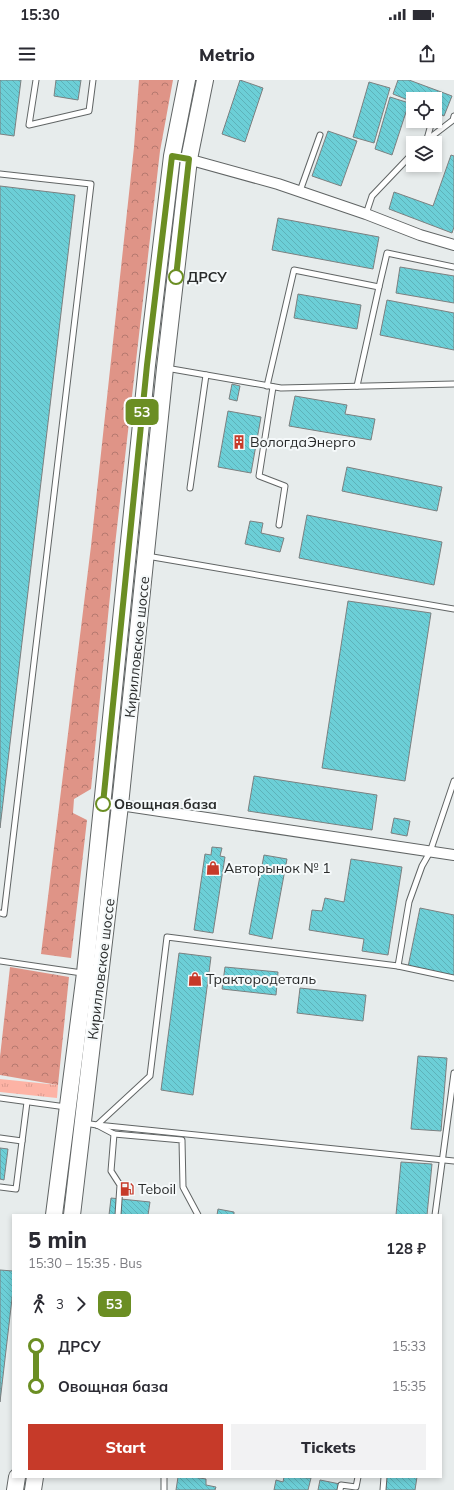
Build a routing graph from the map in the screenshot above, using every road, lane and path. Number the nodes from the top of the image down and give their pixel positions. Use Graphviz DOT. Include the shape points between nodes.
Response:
graph roads {
  1 [pos="36,80"];
  2 [pos="93,80"];
  3 [pos="187,80"];
  4 [pos="205,80"];
  5 [pos="454,116"];
  6 [pos="320,135"];
  7 [pos="432,136"];
  8 [pos="172,156"];
  9 [pos="189,159"];
  10 [pos="406,160"];
  11 [pos="0,174"];
  12 [pos="300,191"];
  13 [pos="366,214"];
  14 [pos="454,245"];
  15 [pos="454,267"];
  16 [pos="379,287"];
  17 [pos="165,368"];
  18 [pos="206,375"];
  19 [pos="454,384"];
  20 [pos="267,386"];
  21 [pos="357,386"];
  22 [pos="273,387"];
  23 [pos="190,488"];
  24 [pos="278,525"];
  25 [pos="146,556"];
  26 [pos="454,609"];
  27 [pos="454,781"];
  28 [pos="103,804"];
  29 [pos="120,805"];
  30 [pos="430,852"];
  31 [pos="454,855"];
  32 [pos="0,913"];
  33 [pos="0,961"];
  34 [pos="398,966"];
  35 [pos="85,973"];
  36 [pos="454,978"];
  37 [pos="454,1074"];
  38 [pos="0,1098"];
  39 [pos="27,1102"];
  40 [pos="81,1113"];
  41 [pos="114,1134"];
  42 [pos="0,1138"];
  43 [pos="22,1141"];
  44 [pos="442,1159"];
  45 [pos="454,1161"];
  46 [pos="0,1187"];
  47 [pos="54,1214"];
  48 [pos="72,1214"];
  49 [pos="118,1214"];
  50 [pos="197,1214"];
  51 [pos="435,1214"];
  52 [pos="17,1478"];
  53 [pos="35,1478"];
  54 [pos="164,1478"];
  55 [pos="358,1478"];
  56 [pos="384,1478"];
  57 [pos="15,1490"];
  58 [pos="33,1490"];
  59 [pos="164,1490"];
  60 [pos="340,1490"];
  61 [pos="383,1490"];
  1 -- 2 [label="lane" via="29,124 89,111"];
  3 -- 8 [label="main road, Кирилловское шоссе"];
  4 -- 9 [label="main road, Кирилловское шоссе"];
  5 -- 7 [label="lane" via="453,120"];
  6 -- 12 [label="lane"];
  8 -- 9 [label="street"];
  8 -- 28 [label="main road, Кирилловское шоссе" via="147,365"];
  9 -- 12 [label="street"];
  9 -- 17 [label="main road, Кирилловское шоссе"];
  10 -- 13 [label="lane" via="372,196"];
  11 -- 32 [label="lane" via="91,184 4,914"];
  12 -- 13 [label="street"];
  13 -- 14 [label="street" via="420,236"];
  15 -- 16 [label="lane" via="387,253"];
  16 -- 20 [label="lane" via="294,270"];
  16 -- 21 [label="lane"];
  17 -- 18 [label="lane"];
  17 -- 25 [label="main road, Кирилловское шоссе"];
  18 -- 20 [label="lane"];
  18 -- 23 [label="lane"];
  19 -- 21 [label="lane"];
  20 -- 22 [label="lane"];
  21 -- 22 [label="lane"];
  22 -- 24 [label="lane" via="259,476 285,486"];
  25 -- 26 [label="lane"];
  25 -- 29 [label="main road, Кирилловское шоссе"];
  27 -- 30 [label="lane"];
  28 -- 29 [label="street"];
  28 -- 35 [label="main road, Кирилловское шоссе"];
  29 -- 30 [label="street"];
  29 -- 40 [label="main road, Кирилловское шоссе"];
  30 -- 31 [label="street"];
  30 -- 34 [label="lane" via="409,902"];
  33 -- 35 [label="lane"];
  34 -- 36 [label="lane"];
  34 -- 40 [label="lane" via="168,937 150,1076"];
  35 -- 40 [label="main road, Кирилловское шоссе"];
  37 -- 44 [label="lane"];
  38 -- 39 [label="lane"];
  39 -- 40 [label="lane"];
  39 -- 43 [label="lane"];
  40 -- 41 [label="lane"];
  40 -- 44 [label="lane"];
  40 -- 47 [label="main road, Кирилловское шоссе"];
  40 -- 48 [label="main road, Кирилловское шоссе"];
  41 -- 49 [label="lane" via="111,1171 120,1185"];
  41 -- 50 [label="lane" via="182,1140 183,1187"];
  42 -- 43 [label="lane"];
  43 -- 46 [label="lane" via="16,1189"];
  44 -- 45 [label="lane"];
  44 -- 51 [label="lane"];
  52 -- 57 [label="main road"];
  53 -- 58 [label="main road"];
  54 -- 59 [label="lane"];
  55 -- 60 [label="lane" via="356,1487 341,1485"];
  56 -- 61 [label="lane"];
}
